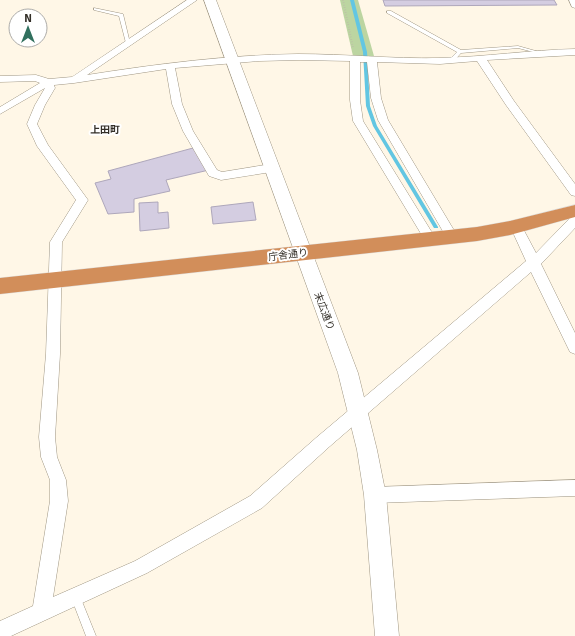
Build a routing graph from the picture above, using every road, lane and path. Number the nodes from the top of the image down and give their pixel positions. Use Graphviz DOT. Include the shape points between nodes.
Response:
graph roads {
  1 [pos="194,0"];
  2 [pos="210,0"];
  3 [pos="343,0"];
  4 [pos="573,0"];
  5 [pos="575,5"];
  6 [pos="96,9"];
  7 [pos="389,12"];
  8 [pos="128,43"];
  9 [pos="460,52"];
  10 [pos="575,52"];
  11 [pos="542,53"];
  12 [pos="355,59"];
  13 [pos="481,59"];
  14 [pos="231,60"];
  15 [pos="372,60"];
  16 [pos="451,61"];
  17 [pos="170,65"];
  18 [pos="0,79"];
  19 [pos="74,80"];
  20 [pos="48,82"];
  21 [pos="0,111"];
  22 [pos="271,168"];
  23 [pos="575,192"];
  24 [pos="575,211"];
  25 [pos="575,220"];
  26 [pos="516,226"];
  27 [pos="452,237"];
  28 [pos="430,239"];
  29 [pos="303,252"];
  30 [pos="534,262"];
  31 [pos="55,280"];
  32 [pos="0,286"];
  33 [pos="575,348"];
  34 [pos="359,412"];
  35 [pos="575,488"];
  36 [pos="375,495"];
  37 [pos="76,597"];
  38 [pos="41,613"];
  39 [pos="0,631"];
  40 [pos="91,636"];
  41 [pos="387,636"];
  1 -- 8 [label="street"];
  2 -- 14 [label="street, 末広通り"];
  3 -- 12 [label="path"];
  4 -- 5 [label="street"];
  6 -- 8 [label="lane" via="121,15"];
  7 -- 9 [label="lane"];
  8 -- 19 [label="street"];
  9 -- 11 [label="lane" via="518,47"];
  9 -- 16 [label="lane"];
  10 -- 11 [label="street"];
  11 -- 13 [label="street"];
  12 -- 14 [label="street" via="279,57"];
  12 -- 15 [label="street"];
  12 -- 28 [label="street" via="358,121"];
  13 -- 16 [label="street"];
  13 -- 23 [label="street"];
  14 -- 17 [label="street"];
  14 -- 22 [label="street, 末広通り"];
  15 -- 16 [label="street"];
  15 -- 27 [label="street" via="377,107"];
  17 -- 19 [label="street"];
  17 -- 22 [label="street" via="177,104 188,131 213,173 221,176"];
  18 -- 20 [label="street" via="36,78"];
  19 -- 20 [label="street"];
  20 -- 21 [label="street"];
  20 -- 31 [label="street" via="50,88 32,124 43,146 82,200 56,242"];
  22 -- 29 [label="street, 末広通り"];
  24 -- 26 [label="highway, 庁舎通り"];
  25 -- 30 [label="street"];
  26 -- 27 [label="highway, 庁舎通り"];
  26 -- 30 [label="street"];
  27 -- 28 [label="highway, 庁舎通り"];
  28 -- 29 [label="highway, 庁舎通り"];
  29 -- 31 [label="highway, 庁舎通り"];
  29 -- 34 [label="street, 末広通り" via="348,373"];
  30 -- 33 [label="street"];
  30 -- 34 [label="street"];
  31 -- 32 [label="highway, 庁舎通り"];
  31 -- 38 [label="street" via="47,436 49,457 58,480 59,501"];
  34 -- 36 [label="street, 末広通り"];
  34 -- 37 [label="street" via="256,502 141,567"];
  35 -- 36 [label="street"];
  36 -- 41 [label="street, 末広通り"];
  37 -- 38 [label="street"];
  37 -- 40 [label="lane"];
  38 -- 39 [label="street"];
}
